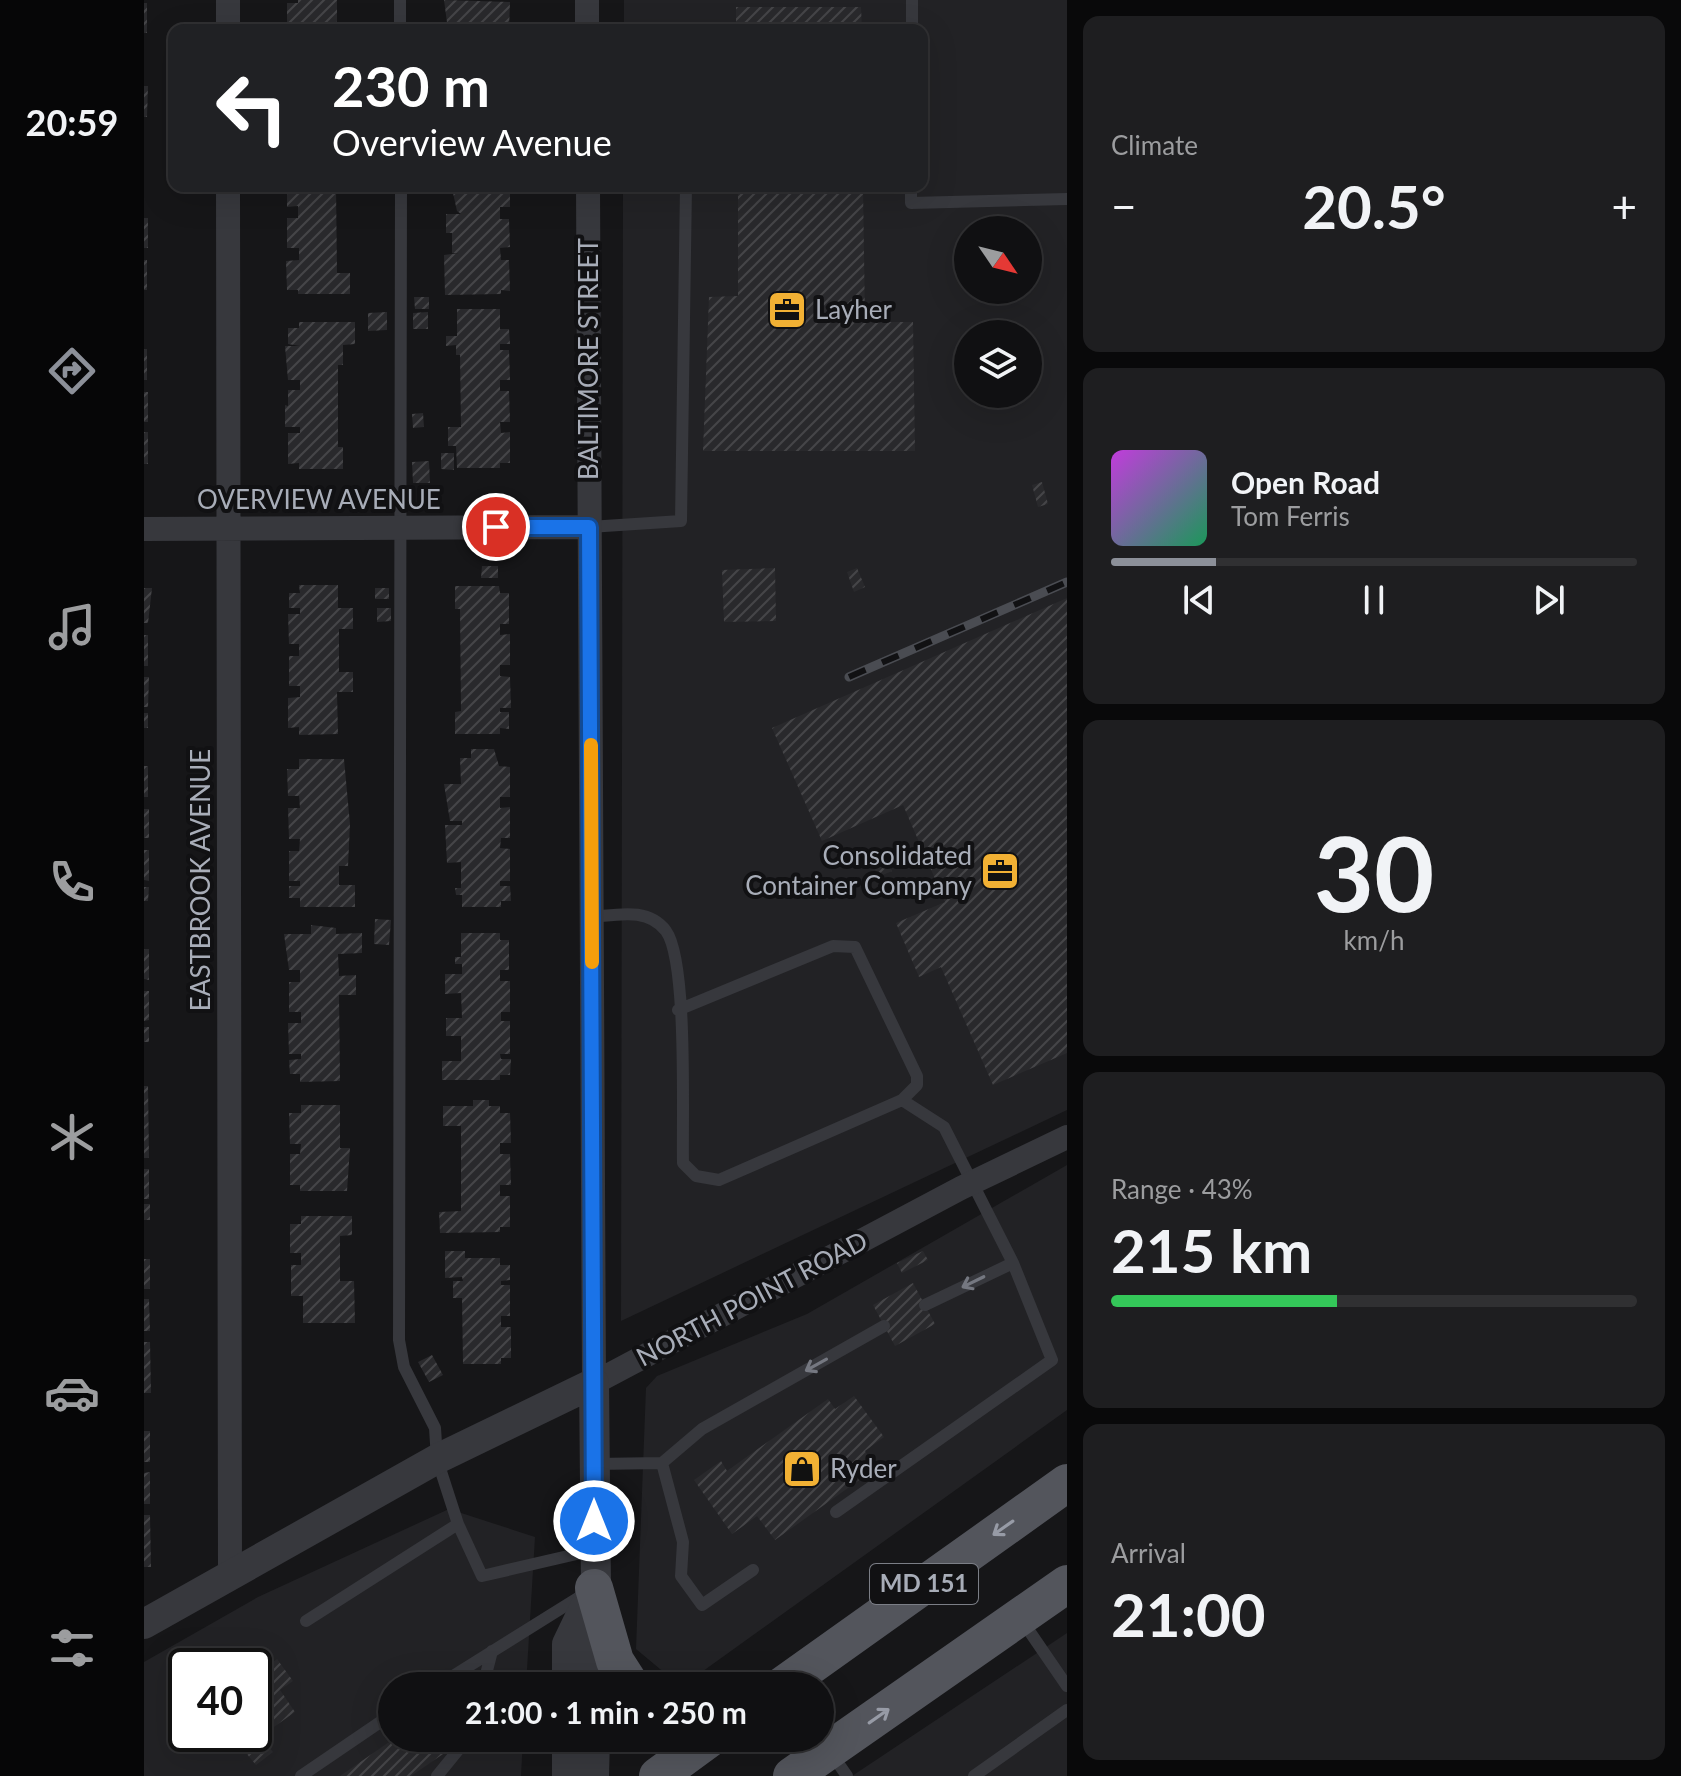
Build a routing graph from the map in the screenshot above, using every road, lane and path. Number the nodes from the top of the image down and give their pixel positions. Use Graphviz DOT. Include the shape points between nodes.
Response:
graph roads {
  1 [pos="228,0"];
  2 [pos="400,0"];
  3 [pos="587,0"];
  4 [pos="912,0"];
  5 [pos="228,24"];
  6 [pos="400,24"];
  7 [pos="587,24"];
  8 [pos="912,24"];
  9 [pos="228,192"];
  10 [pos="401,192"];
  11 [pos="588,192"];
  12 [pos="686,192"];
  13 [pos="911,192"];
  14 [pos="1067,199"];
  15 [pos="228,526"];
  16 [pos="589,527"];
  17 [pos="402,528"];
  18 [pos="144,529"];
  19 [pos="592,917"];
  20 [pos="678,1010"];
  21 [pos="902,1100"];
  22 [pos="1067,1137"];
  23 [pos="970,1184"];
  24 [pos="1013,1263"];
  25 [pos="925,1305"];
  26 [pos="884,1326"];
  27 [pos="594,1383"];
  28 [pos="437,1459"];
  29 [pos="662,1463"];
  30 [pos="594,1464"];
  31 [pos="1067,1483"];
  32 [pos="836,1512"];
  33 [pos="458,1524"];
  34 [pos="594,1550"];
  35 [pos="753,1570"];
  36 [pos="230,1574"];
  37 [pos="1067,1584"];
  38 [pos="594,1588"];
  39 [pos="1020,1617"];
  40 [pos="306,1621"];
  41 [pos="144,1624"];
  42 [pos="857,1631"];
  43 [pos="492,1651"];
  44 [pos="459,1672"];
  45 [pos="487,1672"];
  46 [pos="567,1672"];
  47 [pos="597,1672"];
  48 [pos="622,1672"];
  49 [pos="779,1672"];
  50 [pos="801,1672"];
  51 [pos="1067,1686"];
  52 [pos="1067,1710"];
  53 [pos="378,1724"];
  54 [pos="457,1752"];
  55 [pos="567,1752"];
  56 [pos="595,1752"];
  57 [pos="691,1752"];
  58 [pos="838,1763"];
  59 [pos="301,1776"];
  60 [pos="437,1776"];
  61 [pos="567,1776"];
  62 [pos="594,1776"];
  63 [pos="658,1776"];
  64 [pos="792,1776"];
  65 [pos="974,1776"];
  1 -- 5 [label="street"];
  2 -- 6 [label="lane"];
  3 -- 7 [label="street"];
  4 -- 8 [label="lane"];
  9 -- 15 [label="street, EASTBROOK AVENUE"];
  10 -- 17 [label="lane"];
  11 -- 16 [label="street, BALTIMORE STREET"];
  12 -- 16 [label="lane" via="681,521"];
  13 -- 14 [label="lane" via="911,203"];
  15 -- 17 [label="street, OVERVIEW AVENUE"];
  15 -- 18 [label="street, OVERVIEW AVENUE"];
  15 -- 36 [label="street, EASTBROOK AVENUE"];
  16 -- 17 [label="street, OVERVIEW AVENUE"];
  16 -- 19 [label="street, BALTIMORE STREET"];
  17 -- 28 [label="lane" via="399,1340 404,1367 435,1428"];
  19 -- 20 [label="lane" via="639,913 665,931 677,963"];
  19 -- 27 [label="street, BALTIMORE STREET"];
  20 -- 21 [label="lane" via="833,946 855,947 917,1076 917,1085"];
  20 -- 21 [label="lane" via="683,1163 696,1176 719,1180"];
  21 -- 23 [label="lane" via="944,1127"];
  22 -- 23 [label="street, NORTH POINT ROAD"];
  23 -- 24 [label="lane"];
  23 -- 27 [label="street, NORTH POINT ROAD"];
  24 -- 25 [label="lane, one-way"];
  24 -- 32 [label="lane" via="1052,1360"];
  26 -- 29 [label="lane, one-way" via="702,1429"];
  27 -- 28 [label="street, NORTH POINT ROAD"];
  27 -- 30 [label="street, BALTIMORE STREET"];
  28 -- 33 [label="lane"];
  28 -- 36 [label="street, NORTH POINT ROAD"];
  29 -- 30 [label="lane"];
  29 -- 35 [label="lane" via="683,1542 681,1576 702,1605"];
  30 -- 34 [label="street, BALTIMORE STREET"];
  31 -- 42 [label="main road, MD 151, one-way"];
  33 -- 34 [label="lane" via="482,1576"];
  33 -- 40 [label="lane"];
  34 -- 38 [label="street, BALTIMORE STREET"];
  36 -- 41 [label="street, NORTH POINT ROAD"];
  37 -- 39 [label="main road, MD 151"];
  38 -- 43 [label="lane"];
  38 -- 46 [label="street, BALTIMORE STREET" via="567,1644"];
  38 -- 47 [label="street, BALTIMORE STREET"];
  38 -- 48 [label="main road"];
  39 -- 51 [label="lane"];
  58 -- 39 [label="main road, MD 151, one-way"];
  42 -- 49 [label="main road"];
  42 -- 50 [label="main road, MD 151"];
  43 -- 44 [label="lane"];
  43 -- 45 [label="lane"];
  52 -- 65 [label="lane"];
  53 -- 59 [label="lane"];
  54 -- 60 [label="lane"];
  55 -- 61 [label="street"];
  56 -- 62 [label="street"];
  57 -- 63 [label="main road"];
  58 -- 64 [label="main road, MD 151"];
}
